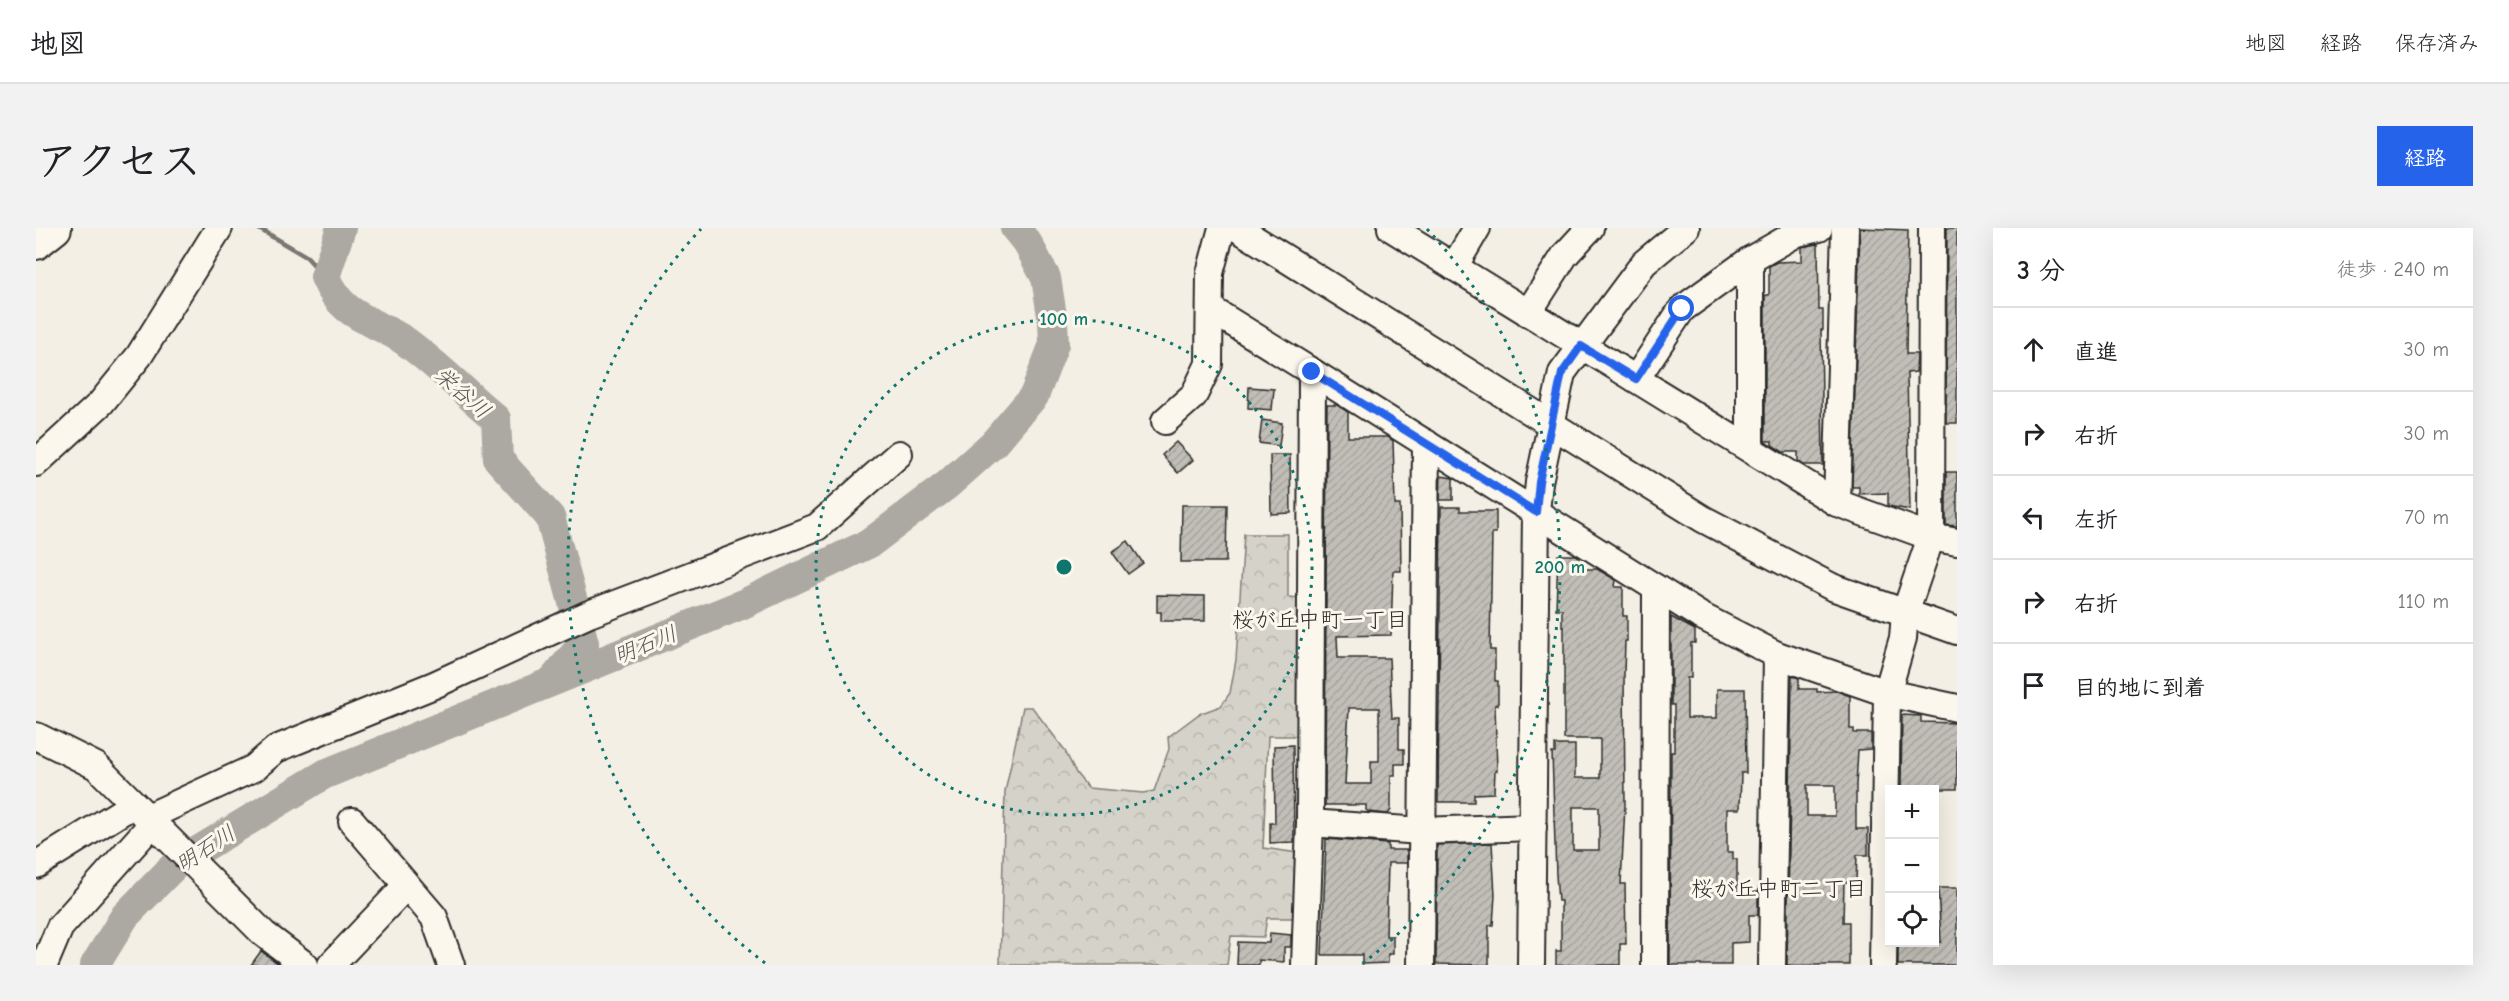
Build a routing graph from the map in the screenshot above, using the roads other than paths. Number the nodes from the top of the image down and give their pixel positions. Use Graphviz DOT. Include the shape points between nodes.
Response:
graph roads {
  1 [pos="56,228"];
  2 [pos="219,228"];
  3 [pos="1222,228"];
  4 [pos="1237,228"];
  5 [pos="1391,228"];
  6 [pos="1477,228"];
  7 [pos="1590,228"];
  8 [pos="1686,228"];
  9 [pos="1819,228"];
  10 [pos="1845,228"];
  11 [pos="1932,228"];
  12 [pos="36,243"];
  13 [pos="1750,260"];
  14 [pos="1454,267"];
  15 [pos="1212,310"];
  16 [pos="1528,313"];
  17 [pos="1581,346"];
  18 [pos="1312,372"];
  19 [pos="1636,379"];
  20 [pos="1165,421"];
  21 [pos="1552,424"];
  22 [pos="1426,443"];
  23 [pos="1750,449"];
  24 [pos="899,454"];
  25 [pos="36,463"];
  26 [pos="1837,502"];
  27 [pos="1536,512"];
  28 [pos="1931,537"];
  29 [pos="1957,542"];
  30 [pos="1656,588"];
  31 [pos="1905,613"];
  32 [pos="1957,631"];
  33 [pos="1777,655"];
  34 [pos="1887,693"];
  35 [pos="1957,708"];
  36 [pos="36,736"];
  37 [pos="145,814"];
  38 [pos="352,821"];
  39 [pos="1310,823"];
  40 [pos="1533,827"];
  41 [pos="1422,831"];
  42 [pos="36,865"];
  43 [pos="406,886"];
  44 [pos="44,965"];
  45 [pos="305,965"];
  46 [pos="331,965"];
  47 [pos="451,965"];
  48 [pos="1305,965"];
  49 [pos="1421,965"];
  50 [pos="1531,965"];
  51 [pos="1655,965"];
  52 [pos="1772,965"];
  53 [pos="1883,965"];
  1 -- 12 [label="main road"];
  2 -- 25 [label="street" via="139,356 101,403"];
  3 -- 15 [label="street" via="1210,273"];
  4 -- 21 [label="street"];
  5 -- 14 [label="street"];
  6 -- 14 [label="street"];
  7 -- 16 [label="street" via="1565,255"];
  8 -- 17 [label="street" via="1644,263"];
  9 -- 13 [label="street" via="1797,233"];
  10 -- 26 [label="street"];
  11 -- 28 [label="street"];
  13 -- 19 [label="street" via="1682,309"];
  13 -- 23 [label="street"];
  14 -- 16 [label="street"];
  15 -- 18 [label="street"];
  15 -- 20 [label="street" via="1209,364 1194,395"];
  16 -- 17 [label="street"];
  17 -- 19 [label="street"];
  17 -- 21 [label="street" via="1562,373"];
  18 -- 22 [label="street"];
  18 -- 39 [label="street"];
  19 -- 23 [label="street"];
  21 -- 27 [label="street"];
  21 -- 31 [label="street" via="1703,519 1832,587"];
  22 -- 27 [label="street"];
  22 -- 41 [label="street"];
  23 -- 26 [label="street"];
  24 -- 37 [label="street" via="817,527 589,614 434,685 276,749 254,768"];
  26 -- 28 [label="street"];
  27 -- 30 [label="street"];
  27 -- 40 [label="street"];
  28 -- 29 [label="street"];
  28 -- 31 [label="street"];
  30 -- 33 [label="street"];
  30 -- 51 [label="street"];
  31 -- 32 [label="street"];
  31 -- 34 [label="street" via="1903,638"];
  33 -- 34 [label="street"];
  33 -- 52 [label="street"];
  34 -- 35 [label="street"];
  34 -- 53 [label="street"];
  36 -- 37 [label="street" via="96,766"];
  37 -- 42 [label="street"];
  37 -- 44 [label="street" via="60,927"];
  37 -- 45 [label="street" via="264,934"];
  38 -- 43 [label="street"];
  39 -- 41 [label="street"];
  39 -- 48 [label="street"];
  40 -- 41 [label="street"];
  40 -- 50 [label="street"];
  41 -- 49 [label="street"];
  43 -- 46 [label="street"];
  43 -- 47 [label="street" via="434,917"];
}
